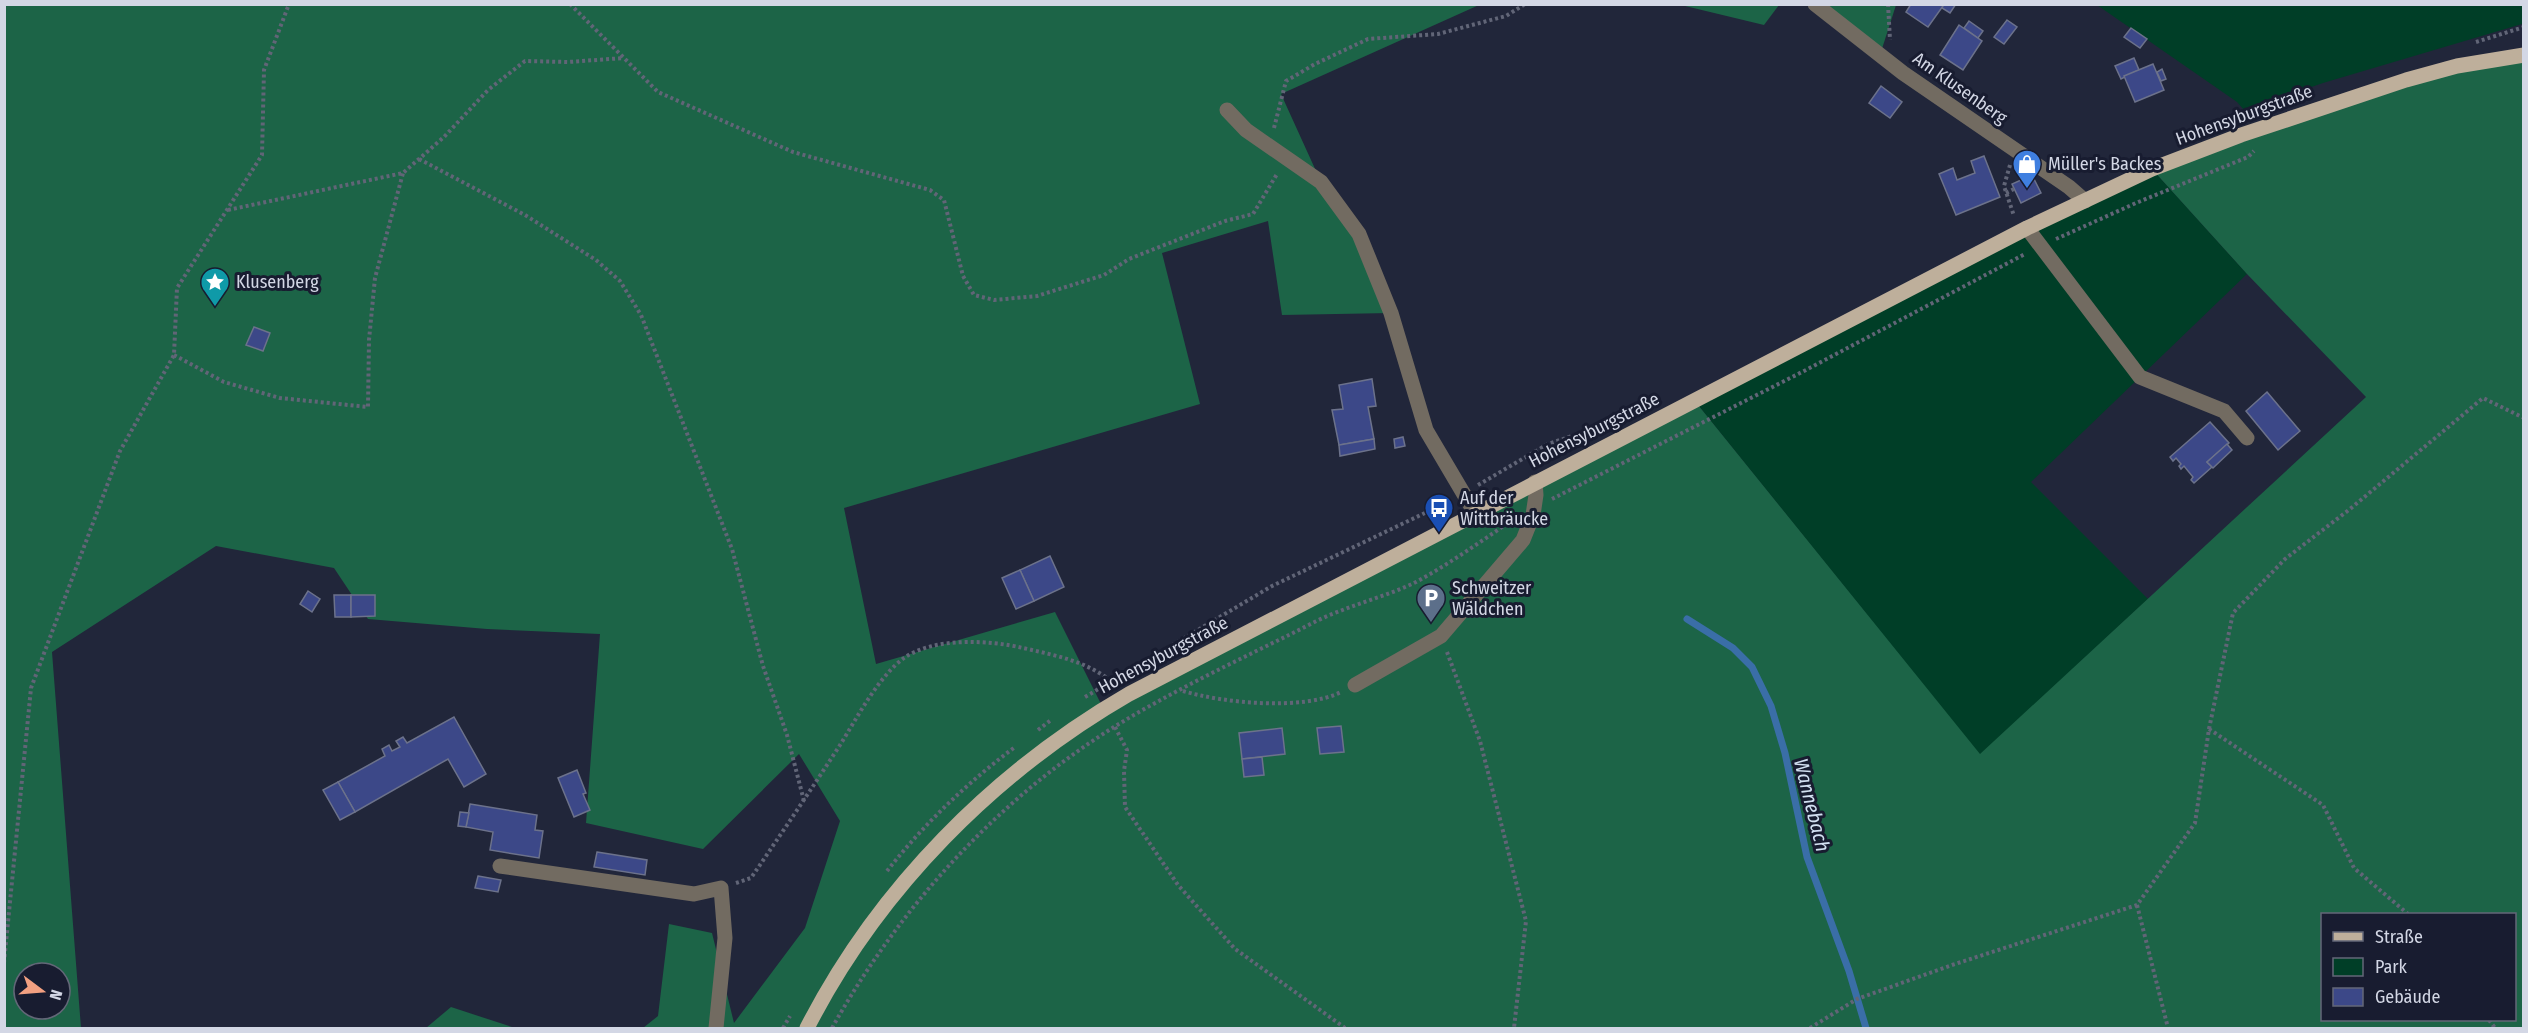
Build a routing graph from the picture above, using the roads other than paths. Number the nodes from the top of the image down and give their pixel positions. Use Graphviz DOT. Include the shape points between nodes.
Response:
graph roads {
  1 [pos="1815,4"];
  2 [pos="2523,55"];
  3 [pos="1227,110"];
  4 [pos="2085,201"];
  5 [pos="2023,231"];
  6 [pos="2247,438"];
  7 [pos="1535,482"];
  8 [pos="1475,513"];
  9 [pos="1355,685"];
  10 [pos="500,866"];
  11 [pos="716,1029"];
  12 [pos="807,1029"];
  1 -- 4 [label="street, Am Klusenberg" via="1892,65"];
  2 -- 4 [label="main road, Hohensyburgstraße" via="2457,66 2321,108 2152,169"];
  3 -- 8 [label="street" via="1246,130 1321,182 1359,234 1391,313 1426,430"];
  4 -- 5 [label="main road, Hohensyburgstraße"];
  5 -- 6 [label="street" via="2041,246 2140,377 2224,411"];
  5 -- 7 [label="main road, Hohensyburgstraße"];
  7 -- 8 [label="main road, Hohensyburgstraße"];
  7 -- 9 [label="street" via="1534,508 1523,540 1441,636"];
  8 -- 12 [label="main road, Hohensyburgstraße" via="1129,694 1030,761 920,863 842,968"];
  10 -- 11 [label="street" via="694,894 721,888 725,938"];
}
